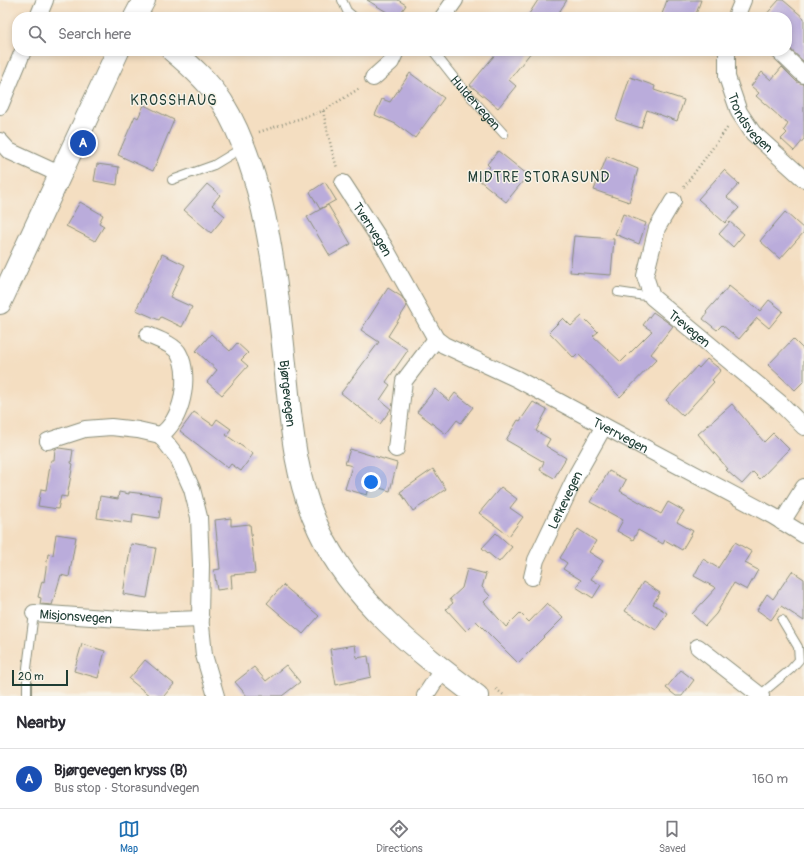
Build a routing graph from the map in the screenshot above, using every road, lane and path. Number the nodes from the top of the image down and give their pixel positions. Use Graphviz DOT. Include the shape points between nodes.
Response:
graph roads {
  1 [pos="45,0"];
  2 [pos="144,0"];
  3 [pos="342,0"];
  4 [pos="455,0"];
  5 [pos="743,0"];
  6 [pos="40,12"];
  7 [pos="138,12"];
  8 [pos="348,12"];
  9 [pos="447,12"];
  10 [pos="738,12"];
  11 [pos="21,56"];
  12 [pos="116,56"];
  13 [pos="179,56"];
  14 [pos="394,56"];
  15 [pos="437,56"];
  16 [pos="725,56"];
  17 [pos="784,56"];
  18 [pos="804,75"];
  19 [pos="373,78"];
  20 [pos="0,106"];
  21 [pos="323,111"];
  22 [pos="739,112"];
  23 [pos="504,134"];
  24 [pos="0,141"];
  25 [pos="252,143"];
  26 [pos="59,174"];
  27 [pos="804,179"];
  28 [pos="172,180"];
  29 [pos="343,183"];
  30 [pos="673,201"];
  31 [pos="618,292"];
  32 [pos="652,296"];
  33 [pos="0,303"];
  34 [pos="148,335"];
  35 [pos="436,339"];
  36 [pos="604,426"];
  37 [pos="804,427"];
  38 [pos="160,436"];
  39 [pos="48,441"];
  40 [pos="396,449"];
  41 [pos="804,487"];
  42 [pos="782,522"];
  43 [pos="804,535"];
  44 [pos="532,577"];
  45 [pos="34,613"];
  46 [pos="202,619"];
  47 [pos="782,620"];
  48 [pos="698,647"];
  49 [pos="442,670"];
  50 [pos="483,690"];
  51 [pos="761,695"];
  52 [pos="27,696"];
  53 [pos="216,696"];
  54 [pos="425,696"];
  55 [pos="505,696"];
  1 -- 6 [label="street"];
  2 -- 7 [label="street"];
  3 -- 8 [label="lane"];
  4 -- 9 [label="street"];
  5 -- 10 [label="street"];
  11 -- 20 [label="street"];
  12 -- 26 [label="street"];
  13 -- 25 [label="street, Bjørgevegen" via="217,96"];
  14 -- 19 [label="street" via="391,62"];
  15 -- 23 [label="lane, Huldervegen"];
  16 -- 22 [label="street, Trondsvegen" via="727,77"];
  17 -- 18 [label="street"];
  19 -- 21 [label="path"];
  21 -- 25 [label="path" via="259,132"];
  21 -- 29 [label="path" via="332,151"];
  22 -- 27 [label="street, Trondsvegen" via="753,133"];
  22 -- 30 [label="path"];
  24 -- 26 [label="street" via="9,152"];
  25 -- 28 [label="lane" via="214,165"];
  25 -- 49 [label="street, Bjørgevegen" via="280,320 297,464 309,508 340,568 368,603 395,632"];
  26 -- 33 [label="street"];
  29 -- 35 [label="street, Tverrvegen" via="384,246"];
  30 -- 32 [label="street" via="657,228 645,276"];
  31 -- 32 [label="lane"];
  32 -- 37 [label="street, Trevegen" via="780,403"];
  34 -- 38 [label="street" via="179,352 184,370 184,390 176,416"];
  35 -- 36 [label="street, Tverrvegen"];
  35 -- 40 [label="street" via="404,381"];
  36 -- 42 [label="street, Tverrvegen"];
  36 -- 44 [label="street, Lerkevegen" via="577,474 536,560"];
  38 -- 39 [label="street" via="111,427 84,429"];
  38 -- 46 [label="street" via="178,458 192,489 199,517"];
  41 -- 42 [label="street"];
  42 -- 43 [label="street, Tverrvegen"];
  45 -- 46 [label="street, Misjonsvegen" via="148,621"];
  45 -- 52 [label="lane, Misjonsvegen" via="27,668"];
  46 -- 53 [label="street" via="204,655"];
  47 -- 51 [label="lane" via="798,648 799,660"];
  48 -- 51 [label="street"];
  49 -- 50 [label="street, Bjørgevegen"];
  49 -- 54 [label="street"];
  50 -- 55 [label="path"];
}
